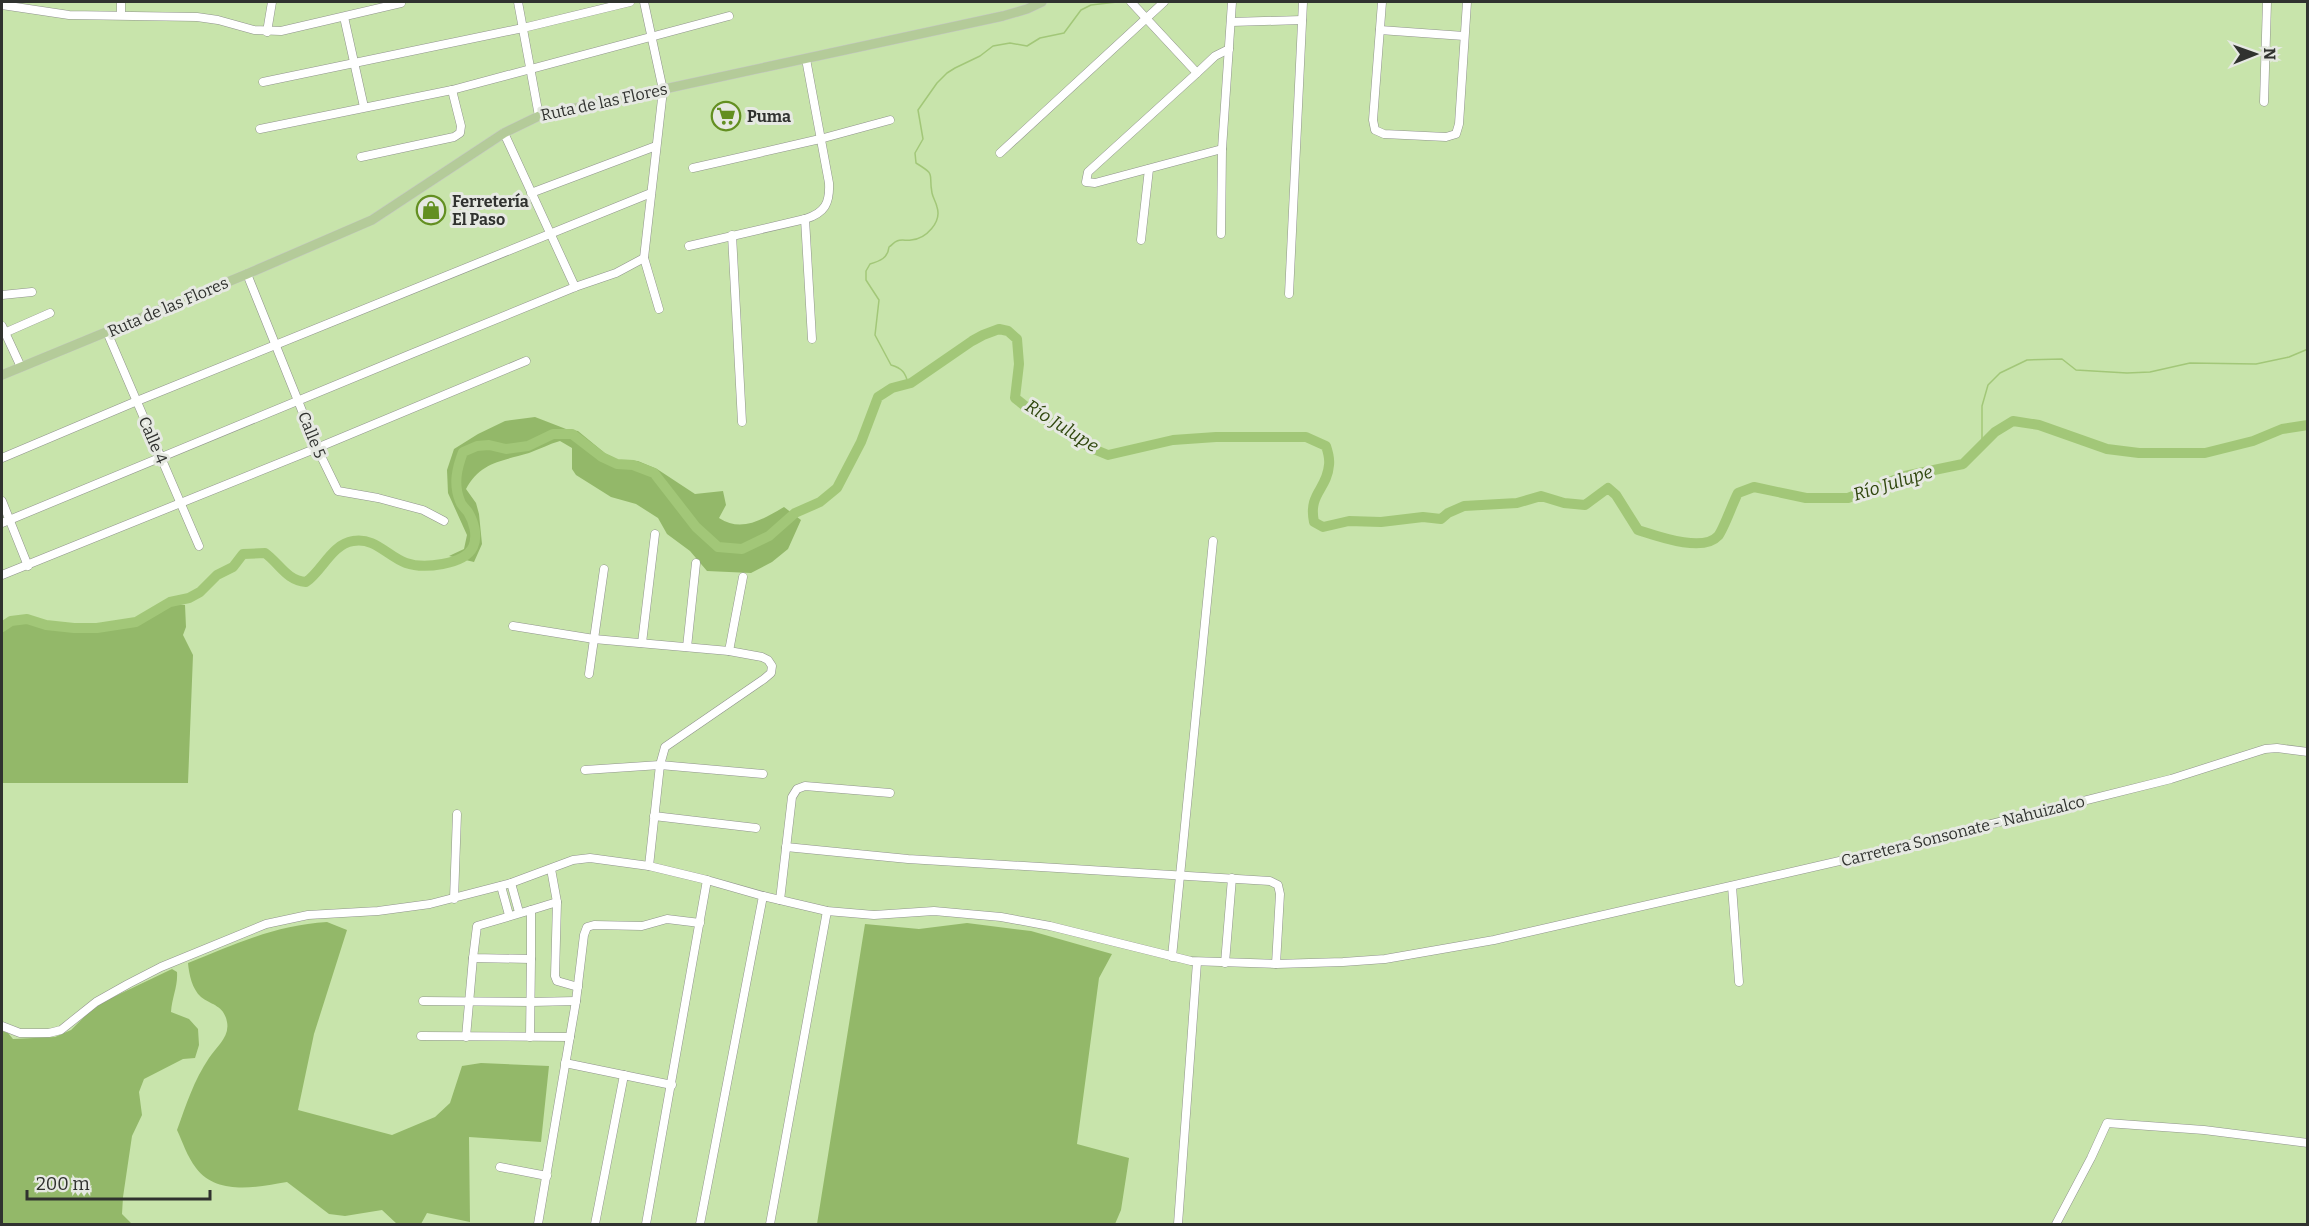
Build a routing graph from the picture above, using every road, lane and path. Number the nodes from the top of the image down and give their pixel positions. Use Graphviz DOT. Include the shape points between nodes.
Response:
graph roads {
  1 [pos="122,2"];
  2 [pos="272,2"];
  3 [pos="518,2"];
  4 [pos="630,2"];
  5 [pos="644,2"];
  6 [pos="1042,2"];
  7 [pos="1131,2"];
  8 [pos="1164,2"];
  9 [pos="1232,2"];
  10 [pos="1303,2"];
  11 [pos="1382,2"];
  12 [pos="1467,2"];
  13 [pos="2267,2"];
  14 [pos="401,3"];
  15 [pos="2,5"];
  16 [pos="121,15"];
  17 [pos="729,16"];
  18 [pos="344,17"];
  19 [pos="1146,19"];
  20 [pos="1302,20"];
  21 [pos="1231,22"];
  22 [pos="523,28"];
  23 [pos="1380,30"];
  24 [pos="267,32"];
  25 [pos="1464,36"];
  26 [pos="652,37"];
  27 [pos="1229,49"];
  28 [pos="806,59"];
  29 [pos="354,63"];
  30 [pos="531,70"];
  31 [pos="1197,73"];
  32 [pos="263,82"];
  33 [pos="452,90"];
  34 [pos="663,90"];
  35 [pos="2264,102"];
  36 [pos="364,108"];
  37 [pos="539,116"];
  38 [pos="890,120"];
  39 [pos="260,129"];
  40 [pos="504,133"];
  41 [pos="820,139"];
  42 [pos="656,146"];
  43 [pos="1222,149"];
  44 [pos="1000,153"];
  45 [pos="361,157"];
  46 [pos="693,168"];
  47 [pos="1149,169"];
  48 [pos="531,193"];
  49 [pos="651,193"];
  50 [pos="805,219"];
  51 [pos="1221,234"];
  52 [pos="549,235"];
  53 [pos="732,235"];
  54 [pos="1141,240"];
  55 [pos="689,246"];
  56 [pos="644,258"];
  57 [pos="248,274"];
  58 [pos="575,287"];
  59 [pos="32,292"];
  60 [pos="1289,294"];
  61 [pos="2,296"];
  62 [pos="659,309"];
  63 [pos="50,313"];
  64 [pos="2,331"];
  65 [pos="107,332"];
  66 [pos="812,339"];
  67 [pos="276,345"];
  68 [pos="526,361"];
  69 [pos="21,366"];
  70 [pos="2,375"];
  71 [pos="136,401"];
  72 [pos="298,401"];
  73 [pos="742,422"];
  74 [pos="317,448"];
  75 [pos="160,457"];
  76 [pos="2,458"];
  77 [pos="2,501"];
  78 [pos="180,503"];
  79 [pos="5,521"];
  80 [pos="444,521"];
  81 [pos="656,534"];
  82 [pos="1213,541"];
  83 [pos="200,546"];
  84 [pos="696,563"];
  85 [pos="28,566"];
  86 [pos="604,569"];
  87 [pos="2,575"];
  88 [pos="743,577"];
  89 [pos="513,626"];
  90 [pos="594,639"];
  91 [pos="642,643"];
  92 [pos="687,647"];
  93 [pos="729,651"];
  94 [pos="589,674"];
  95 [pos="2307,752"];
  96 [pos="660,765"];
  97 [pos="585,770"];
  98 [pos="763,774"];
  99 [pos="890,793"];
  100 [pos="457,814"];
  101 [pos="654,816"];
  102 [pos="756,828"];
  103 [pos="786,847"];
  104 [pos="649,866"];
  105 [pos="551,869"];
  106 [pos="1181,875"];
  107 [pos="1232,878"];
  108 [pos="707,880"];
  109 [pos="511,883"];
  110 [pos="501,886"];
  111 [pos="1732,886"];
  112 [pos="763,896"];
  113 [pos="454,899"];
  114 [pos="780,900"];
  115 [pos="557,902"];
  116 [pos="531,910"];
  117 [pos="827,911"];
  118 [pos="519,912"];
  119 [pos="509,915"];
  120 [pos="700,923"];
  121 [pos="1172,957"];
  122 [pos="473,958"];
  123 [pos="531,959"];
  124 [pos="1197,962"];
  125 [pos="1224,963"];
  126 [pos="1276,964"];
  127 [pos="1739,982"];
  128 [pos="578,987"];
  129 [pos="423,1001"];
  130 [pos="576,1001"];
  131 [pos="469,1002"];
  132 [pos="531,1002"];
  133 [pos="2,1026"];
  134 [pos="421,1036"];
  135 [pos="466,1037"];
  136 [pos="530,1037"];
  137 [pos="570,1037"];
  138 [pos="565,1063"];
  139 [pos="624,1075"];
  140 [pos="672,1085"];
  141 [pos="2307,1143"];
  142 [pos="500,1167"];
  143 [pos="547,1176"];
  144 [pos="538,1224"];
  145 [pos="595,1224"];
  146 [pos="646,1224"];
  147 [pos="700,1224"];
  148 [pos="770,1224"];
  149 [pos="1178,1224"];
  150 [pos="2056,1224"];
  1 -- 16 [label="street"];
  2 -- 24 [label="street"];
  3 -- 22 [label="street"];
  4 -- 22 [label="street"];
  5 -- 26 [label="street"];
  6 -- 28 [label="main road, Ruta de las Flores" via="1003,16"];
  7 -- 19 [label="street"];
  8 -- 19 [label="street"];
  9 -- 21 [label="street"];
  10 -- 20 [label="street"];
  11 -- 23 [label="street"];
  12 -- 25 [label="street"];
  13 -- 35 [label="street"];
  14 -- 18 [label="street"];
  15 -- 16 [label="street" via="69,15"];
  16 -- 24 [label="street" via="198,17"];
  17 -- 26 [label="street"];
  18 -- 24 [label="street"];
  18 -- 29 [label="street"];
  19 -- 31 [label="street"];
  19 -- 44 [label="street"];
  20 -- 21 [label="street"];
  20 -- 60 [label="street"];
  21 -- 27 [label="street"];
  22 -- 29 [label="street"];
  22 -- 30 [label="street"];
  23 -- 25 [label="street"];
  23 -- 25 [label="street" via="1373,120 1375,130 1384,134 1456,134"];
  26 -- 30 [label="street"];
  26 -- 34 [label="street"];
  27 -- 31 [label="street"];
  27 -- 43 [label="street"];
  28 -- 34 [label="main road, Ruta de las Flores"];
  28 -- 41 [label="street"];
  29 -- 32 [label="street"];
  29 -- 36 [label="street"];
  30 -- 33 [label="street"];
  30 -- 37 [label="street"];
  31 -- 47 [label="street" via="1088,172 1086,182"];
  33 -- 36 [label="street"];
  33 -- 45 [label="street" via="460,133"];
  34 -- 37 [label="main road, Ruta de las Flores"];
  34 -- 42 [label="street"];
  36 -- 39 [label="street"];
  37 -- 40 [label="main road, Ruta de las Flores"];
  38 -- 41 [label="street"];
  40 -- 48 [label="street"];
  40 -- 57 [label="main road, Ruta de las Flores" via="372,220"];
  41 -- 46 [label="street"];
  41 -- 50 [label="street" via="829,183 828,202 824,210"];
  42 -- 48 [label="street"];
  42 -- 49 [label="street"];
  43 -- 47 [label="street"];
  43 -- 51 [label="street"];
  47 -- 54 [label="street"];
  48 -- 52 [label="street"];
  49 -- 52 [label="street"];
  49 -- 56 [label="street"];
  50 -- 53 [label="street"];
  50 -- 66 [label="street"];
  52 -- 58 [label="street"];
  52 -- 67 [label="street"];
  53 -- 55 [label="street"];
  53 -- 73 [label="street"];
  56 -- 58 [label="street"];
  56 -- 62 [label="street"];
  57 -- 65 [label="main road, Ruta de las Flores"];
  57 -- 67 [label="street, Calle 5"];
  58 -- 72 [label="street"];
  59 -- 61 [label="street"];
  63 -- 64 [label="street"];
  64 -- 69 [label="street"];
  65 -- 69 [label="main road, Ruta de las Flores"];
  65 -- 71 [label="street, Calle 4"];
  67 -- 71 [label="street"];
  67 -- 72 [label="street, Calle 5"];
  68 -- 74 [label="street"];
  69 -- 70 [label="main road, Ruta de las Flores"];
  71 -- 75 [label="street, Calle 4"];
  71 -- 76 [label="street"];
  72 -- 74 [label="street, Calle 5"];
  72 -- 75 [label="street"];
  74 -- 78 [label="street"];
  74 -- 80 [label="street, Calle 5" via="338,491 423,510"];
  75 -- 78 [label="street, Calle 4"];
  75 -- 79 [label="street"];
  77 -- 79 [label="street"];
  78 -- 83 [label="street, Calle 4"];
  78 -- 85 [label="street"];
  79 -- 85 [label="street"];
  81 -- 91 [label="street"];
  82 -- 106 [label="street"];
  84 -- 92 [label="street"];
  85 -- 87 [label="street"];
  86 -- 90 [label="street"];
  88 -- 93 [label="street"];
  89 -- 90 [label="street"];
  90 -- 91 [label="street"];
  90 -- 94 [label="street"];
  91 -- 92 [label="street"];
  92 -- 93 [label="street"];
  93 -- 96 [label="street" via="768,660 771,673 672,741 665,747"];
  95 -- 111 [label="street, Carretera Sonsonate - Nahuizalco" via="2265,749 2137,788"];
  96 -- 97 [label="street"];
  96 -- 98 [label="street"];
  96 -- 101 [label="street"];
  99 -- 103 [label="street" via="805,786 797,789 792,797"];
  100 -- 113 [label="street"];
  101 -- 102 [label="street"];
  101 -- 104 [label="street"];
  103 -- 106 [label="street" via="908,860"];
  103 -- 114 [label="street"];
  104 -- 105 [label="street, Carretera Sonsonate - Nahuizalco" via="590,858"];
  104 -- 108 [label="street, Carretera Sonsonate - Nahuizalco"];
  105 -- 109 [label="street, Carretera Sonsonate - Nahuizalco"];
  105 -- 115 [label="street"];
  106 -- 107 [label="street"];
  106 -- 121 [label="street"];
  107 -- 125 [label="street"];
  107 -- 126 [label="street" via="1278,885"];
  108 -- 112 [label="street, Carretera Sonsonate - Nahuizalco"];
  108 -- 120 [label="street"];
  109 -- 110 [label="street, Carretera Sonsonate - Nahuizalco"];
  109 -- 118 [label="street"];
  110 -- 113 [label="street, Carretera Sonsonate - Nahuizalco"];
  110 -- 119 [label="street"];
  111 -- 126 [label="street, Carretera Sonsonate - Nahuizalco" via="1457,947 1385,959"];
  111 -- 127 [label="street"];
  112 -- 114 [label="street, Carretera Sonsonate - Nahuizalco"];
  112 -- 147 [label="street"];
  113 -- 133 [label="street, Carretera Sonsonate - Nahuizalco" via="386,910 308,915 266,924 128,984 96,1002 61,1030 20,1033"];
  114 -- 117 [label="street, Carretera Sonsonate - Nahuizalco"];
  115 -- 116 [label="street"];
  115 -- 128 [label="street" via="555,976 557,981"];
  116 -- 118 [label="street"];
  116 -- 123 [label="street"];
  117 -- 121 [label="street, Carretera Sonsonate - Nahuizalco" via="874,915 934,911 1001,917"];
  117 -- 148 [label="street"];
  118 -- 119 [label="street"];
  119 -- 122 [label="street" via="477,926"];
  120 -- 128 [label="street" via="667,919 642,926 587,927"];
  120 -- 140 [label="street"];
  121 -- 124 [label="street, Carretera Sonsonate - Nahuizalco"];
  122 -- 123 [label="street"];
  122 -- 131 [label="street"];
  123 -- 132 [label="street"];
  124 -- 125 [label="street, Carretera Sonsonate - Nahuizalco"];
  124 -- 149 [label="street"];
  125 -- 126 [label="street, Carretera Sonsonate - Nahuizalco"];
  128 -- 130 [label="street"];
  129 -- 131 [label="street"];
  130 -- 132 [label="street"];
  130 -- 137 [label="street"];
  131 -- 132 [label="street"];
  131 -- 135 [label="street"];
  132 -- 136 [label="street"];
  134 -- 135 [label="street"];
  135 -- 136 [label="street"];
  136 -- 137 [label="street"];
  137 -- 138 [label="street"];
  138 -- 139 [label="street"];
  138 -- 143 [label="street"];
  139 -- 140 [label="street"];
  139 -- 145 [label="street"];
  140 -- 146 [label="street"];
  141 -- 150 [label="street" via="2107,1123"];
  142 -- 143 [label="street"];
  143 -- 144 [label="street"];
}
